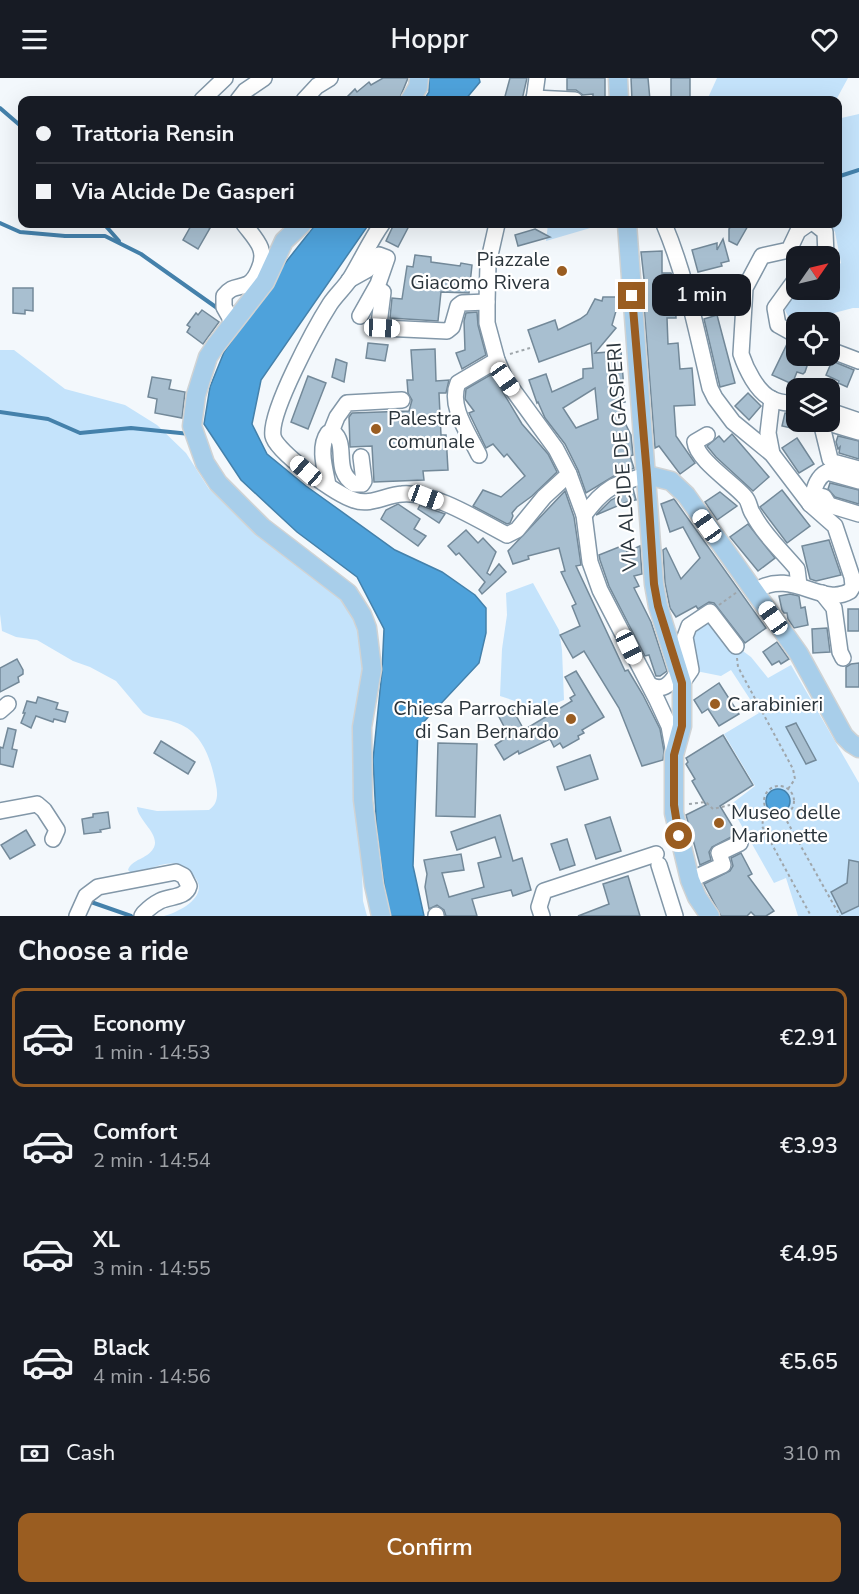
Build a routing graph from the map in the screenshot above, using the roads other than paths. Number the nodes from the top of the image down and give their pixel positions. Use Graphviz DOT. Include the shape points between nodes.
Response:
graph roads {
  1 [pos="225,78"];
  2 [pos="264,78"];
  3 [pos="330,78"];
  4 [pos="419,78"];
  5 [pos="537,78"];
  6 [pos="618,78"];
  7 [pos="206,96"];
  8 [pos="241,96"];
  9 [pos="308,96"];
  10 [pos="412,96"];
  11 [pos="534,96"];
  12 [pos="619,96"];
  13 [pos="247,228"];
  14 [pos="298,228"];
  15 [pos="380,228"];
  16 [pos="496,228"];
  17 [pos="627,228"];
  18 [pos="666,228"];
  19 [pos="802,228"];
  20 [pos="820,228"];
  21 [pos="826,246"];
  22 [pos="350,280"];
  23 [pos="383,292"];
  24 [pos="786,293"];
  25 [pos="487,302"];
  26 [pos="360,316"];
  27 [pos="233,322"];
  28 [pos="786,329"];
  29 [pos="840,354"];
  30 [pos="497,360"];
  31 [pos="859,361"];
  32 [pos="772,399"];
  33 [pos="402,400"];
  34 [pos="786,402"];
  35 [pos="840,414"];
  36 [pos="859,421"];
  37 [pos="840,426"];
  38 [pos="331,432"];
  39 [pos="823,432"];
  40 [pos="859,432"];
  41 [pos="707,435"];
  42 [pos="479,454"];
  43 [pos="772,454"];
  44 [pos="361,457"];
  45 [pos="859,469"];
  46 [pos="569,474"];
  47 [pos="647,475"];
  48 [pos="859,481"];
  49 [pos="328,485"];
  50 [pos="810,504"];
  51 [pos="859,514"];
  52 [pos="584,515"];
  53 [pos="799,585"];
  54 [pos="752,587"];
  55 [pos="822,593"];
  56 [pos="736,646"];
  57 [pos="843,658"];
  58 [pos="680,677"];
  59 [pos="650,685"];
  60 [pos="859,748"];
  61 [pos="674,755"];
  62 [pos="0,811"];
  63 [pos="53,839"];
  64 [pos="740,843"];
  65 [pos="690,880"];
  66 [pos="77,916"];
  67 [pos="142,916"];
  68 [pos="381,916"];
  69 [pos="542,916"];
  70 [pos="675,916"];
  71 [pos="710,916"];
  1 -- 7 [label="street"];
  2 -- 8 [label="street"];
  3 -- 9 [label="street"];
  4 -- 10 [label="main road"];
  5 -- 11 [label="street"];
  6 -- 12 [label="main road"];
  13 -- 27 [label="street" via="260,243 262,262 248,284 231,288 224,296 224,307"];
  14 -- 27 [label="main road" via="284,242 265,282"];
  15 -- 22 [label="street"];
  16 -- 25 [label="street" via="488,264"];
  17 -- 47 [label="main road, VIA ALCIDE DE GASPERI"];
  18 -- 43 [label="street" via="686,289 710,388 733,422"];
  19 -- 32 [label="street" via="789,250 762,256 745,288 741,354 752,377"];
  20 -- 21 [label="street" via="825,232"];
  22 -- 26 [label="street" via="367,270 379,255 387,258"];
  22 -- 49 [label="street" via="331,303 302,355 273,428 277,446"];
  23 -- 25 [label="street" via="379,324 382,328 447,331 453,327 462,303"];
  24 -- 28 [label="street" via="775,308 778,325"];
  25 -- 30 [label="street" via="487,323"];
  27 -- 68 [label="main road" via="208,357 196,395 192,426 205,463 218,483 262,527 348,593 362,615 372,669 362,727 363,800"];
  29 -- 31 [label="street"];
  30 -- 42 [label="street" via="458,383 455,392 460,417"];
  30 -- 46 [label="street" via="505,379 556,449"];
  32 -- 34 [label="street"];
  32 -- 43 [label="street" via="768,433"];
  33 -- 38 [label="street" via="347,403"];
  35 -- 36 [label="street"];
  37 -- 40 [label="street"];
  38 -- 44 [label="street" via="338,436 343,474 354,484 364,481"];
  38 -- 49 [label="street" via="324,442"];
  39 -- 45 [label="street" via="830,459"];
  41 -- 53 [label="street" via="696,442 696,448 746,498 751,512 797,569"];
  43 -- 50 [label="street"];
  46 -- 49 [label="street" via="517,530 507,535 461,510 426,497 404,494 359,502"];
  46 -- 52 [label="street"];
  47 -- 52 [label="street" via="603,491"];
  47 -- 54 [label="main road" via="671,481 686,495"];
  47 -- 58 [label="main road, VIA ALCIDE DE GASPERI" via="654,584"];
  48 -- 50 [label="street" via="827,472 817,481"];
  50 -- 51 [label="street" via="820,496 829,505"];
  50 -- 55 [label="street" via="838,531 852,577 850,591 840,595"];
  52 -- 59 [label="street" via="590,562 600,590"];
  53 -- 54 [label="street" via="785,582"];
  53 -- 55 [label="street"];
  54 -- 60 [label="main road" via="799,654 844,736"];
  55 -- 57 [label="street" via="834,608"];
  56 -- 58 [label="street" via="710,612 689,626 685,637 691,670"];
  58 -- 59 [label="street" via="664,688"];
  58 -- 61 [label="main road, VIA ALCIDE DE GASPERI" via="682,726"];
  59 -- 61 [label="street" via="669,726"];
  61 -- 65 [label="main road, VIA ALCIDE DE GASPERI" via="674,805"];
  62 -- 63 [label="street" via="37,804 57,830"];
  64 -- 65 [label="street" via="719,853 723,865"];
  65 -- 71 [label="main road, VIA ALCIDE DE GASPERI"];
  66 -- 67 [label="street" via="86,896 98,887 176,872 184,876 188,891 163,900"];
  69 -- 70 [label="street" via="539,907 544,891 632,863 657,860"];
}
